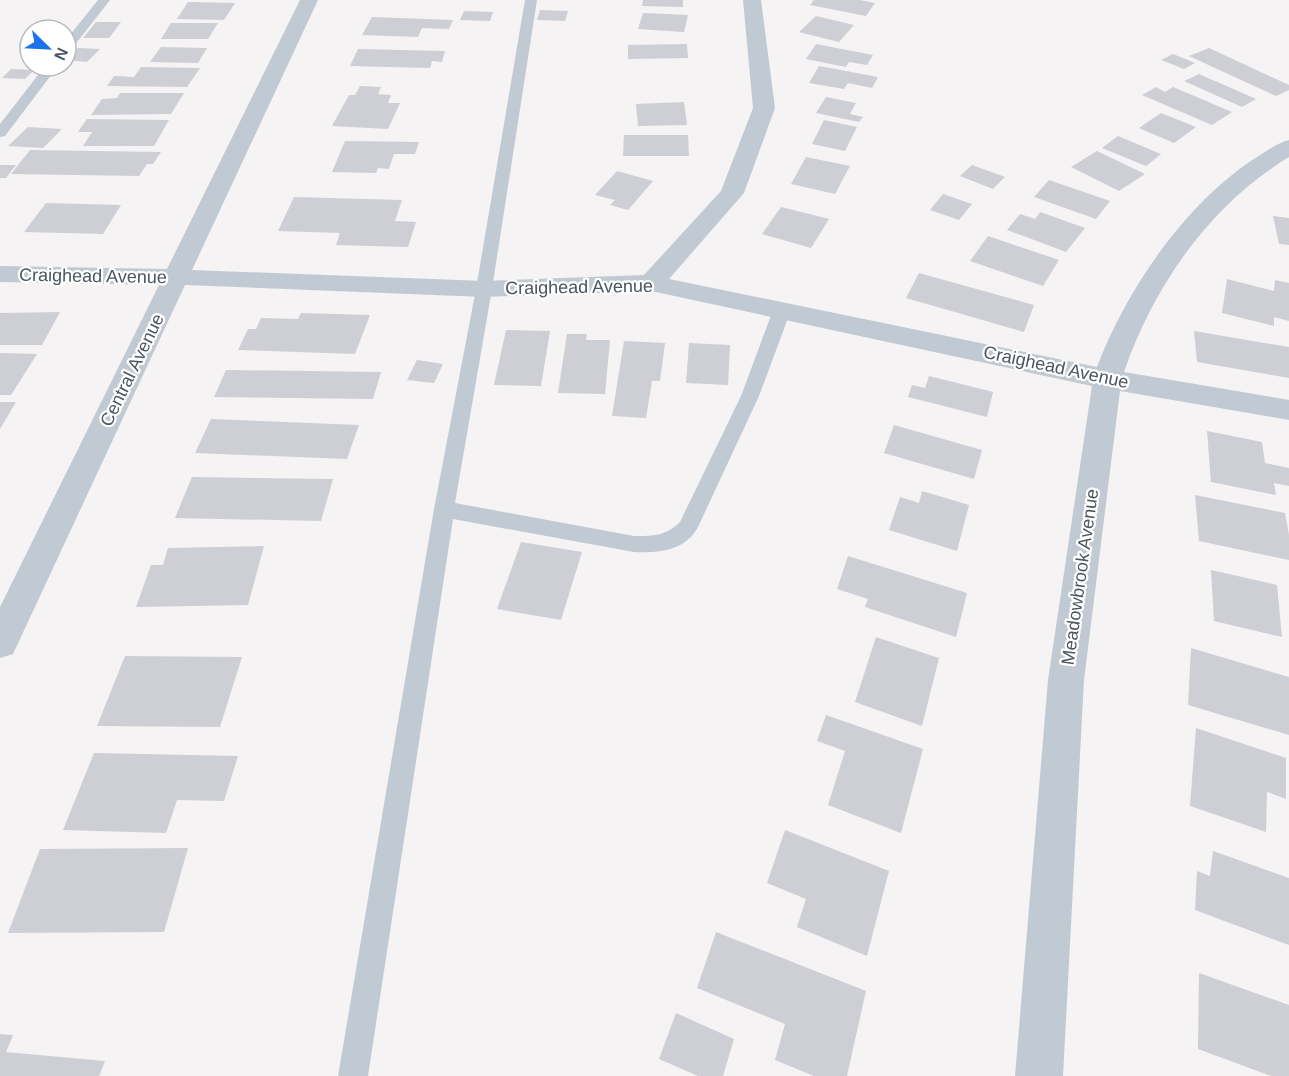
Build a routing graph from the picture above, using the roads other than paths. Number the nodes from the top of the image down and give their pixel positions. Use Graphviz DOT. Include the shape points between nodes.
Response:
graph roads {
  1 [pos="104,0"];
  2 [pos="309,0"];
  3 [pos="531,0"];
  4 [pos="752,0"];
  5 [pos="78,33"];
  6 [pos="43,78"];
  7 [pos="0,133"];
  8 [pos="1289,147"];
  9 [pos="0,274"];
  10 [pos="177,277"];
  11 [pos="651,283"];
  12 [pos="484,289"];
  13 [pos="782,310"];
  14 [pos="1107,379"];
  15 [pos="1289,410"];
  16 [pos="444,509"];
  17 [pos="0,643"];
  18 [pos="353,1076"];
  19 [pos="1039,1076"];
  1 -- 5 [label="lane"];
  2 -- 10 [label="street, Central Avenue"];
  3 -- 12 [label="lane"];
  4 -- 11 [label="street" via="764,108 732,193"];
  6 -- 7 [label="lane"];
  8 -- 14 [label="street, Meadowbrook Avenue" via="1249,173 1188,232 1133,313"];
  9 -- 10 [label="street, Craighead Avenue"];
  10 -- 12 [label="street, Craighead Avenue"];
  10 -- 17 [label="street, Central Avenue"];
  11 -- 12 [label="street, Craighead Avenue"];
  11 -- 13 [label="street, Craighead Avenue"];
  12 -- 16 [label="lane"];
  13 -- 14 [label="street, Craighead Avenue"];
  13 -- 16 [label="lane" via="750,396 688,527 677,539 661,545 634,544"];
  14 -- 15 [label="street, Craighead Avenue"];
  14 -- 19 [label="street, Meadowbrook Avenue" via="1066,680"];
  16 -- 18 [label="lane"];
}
